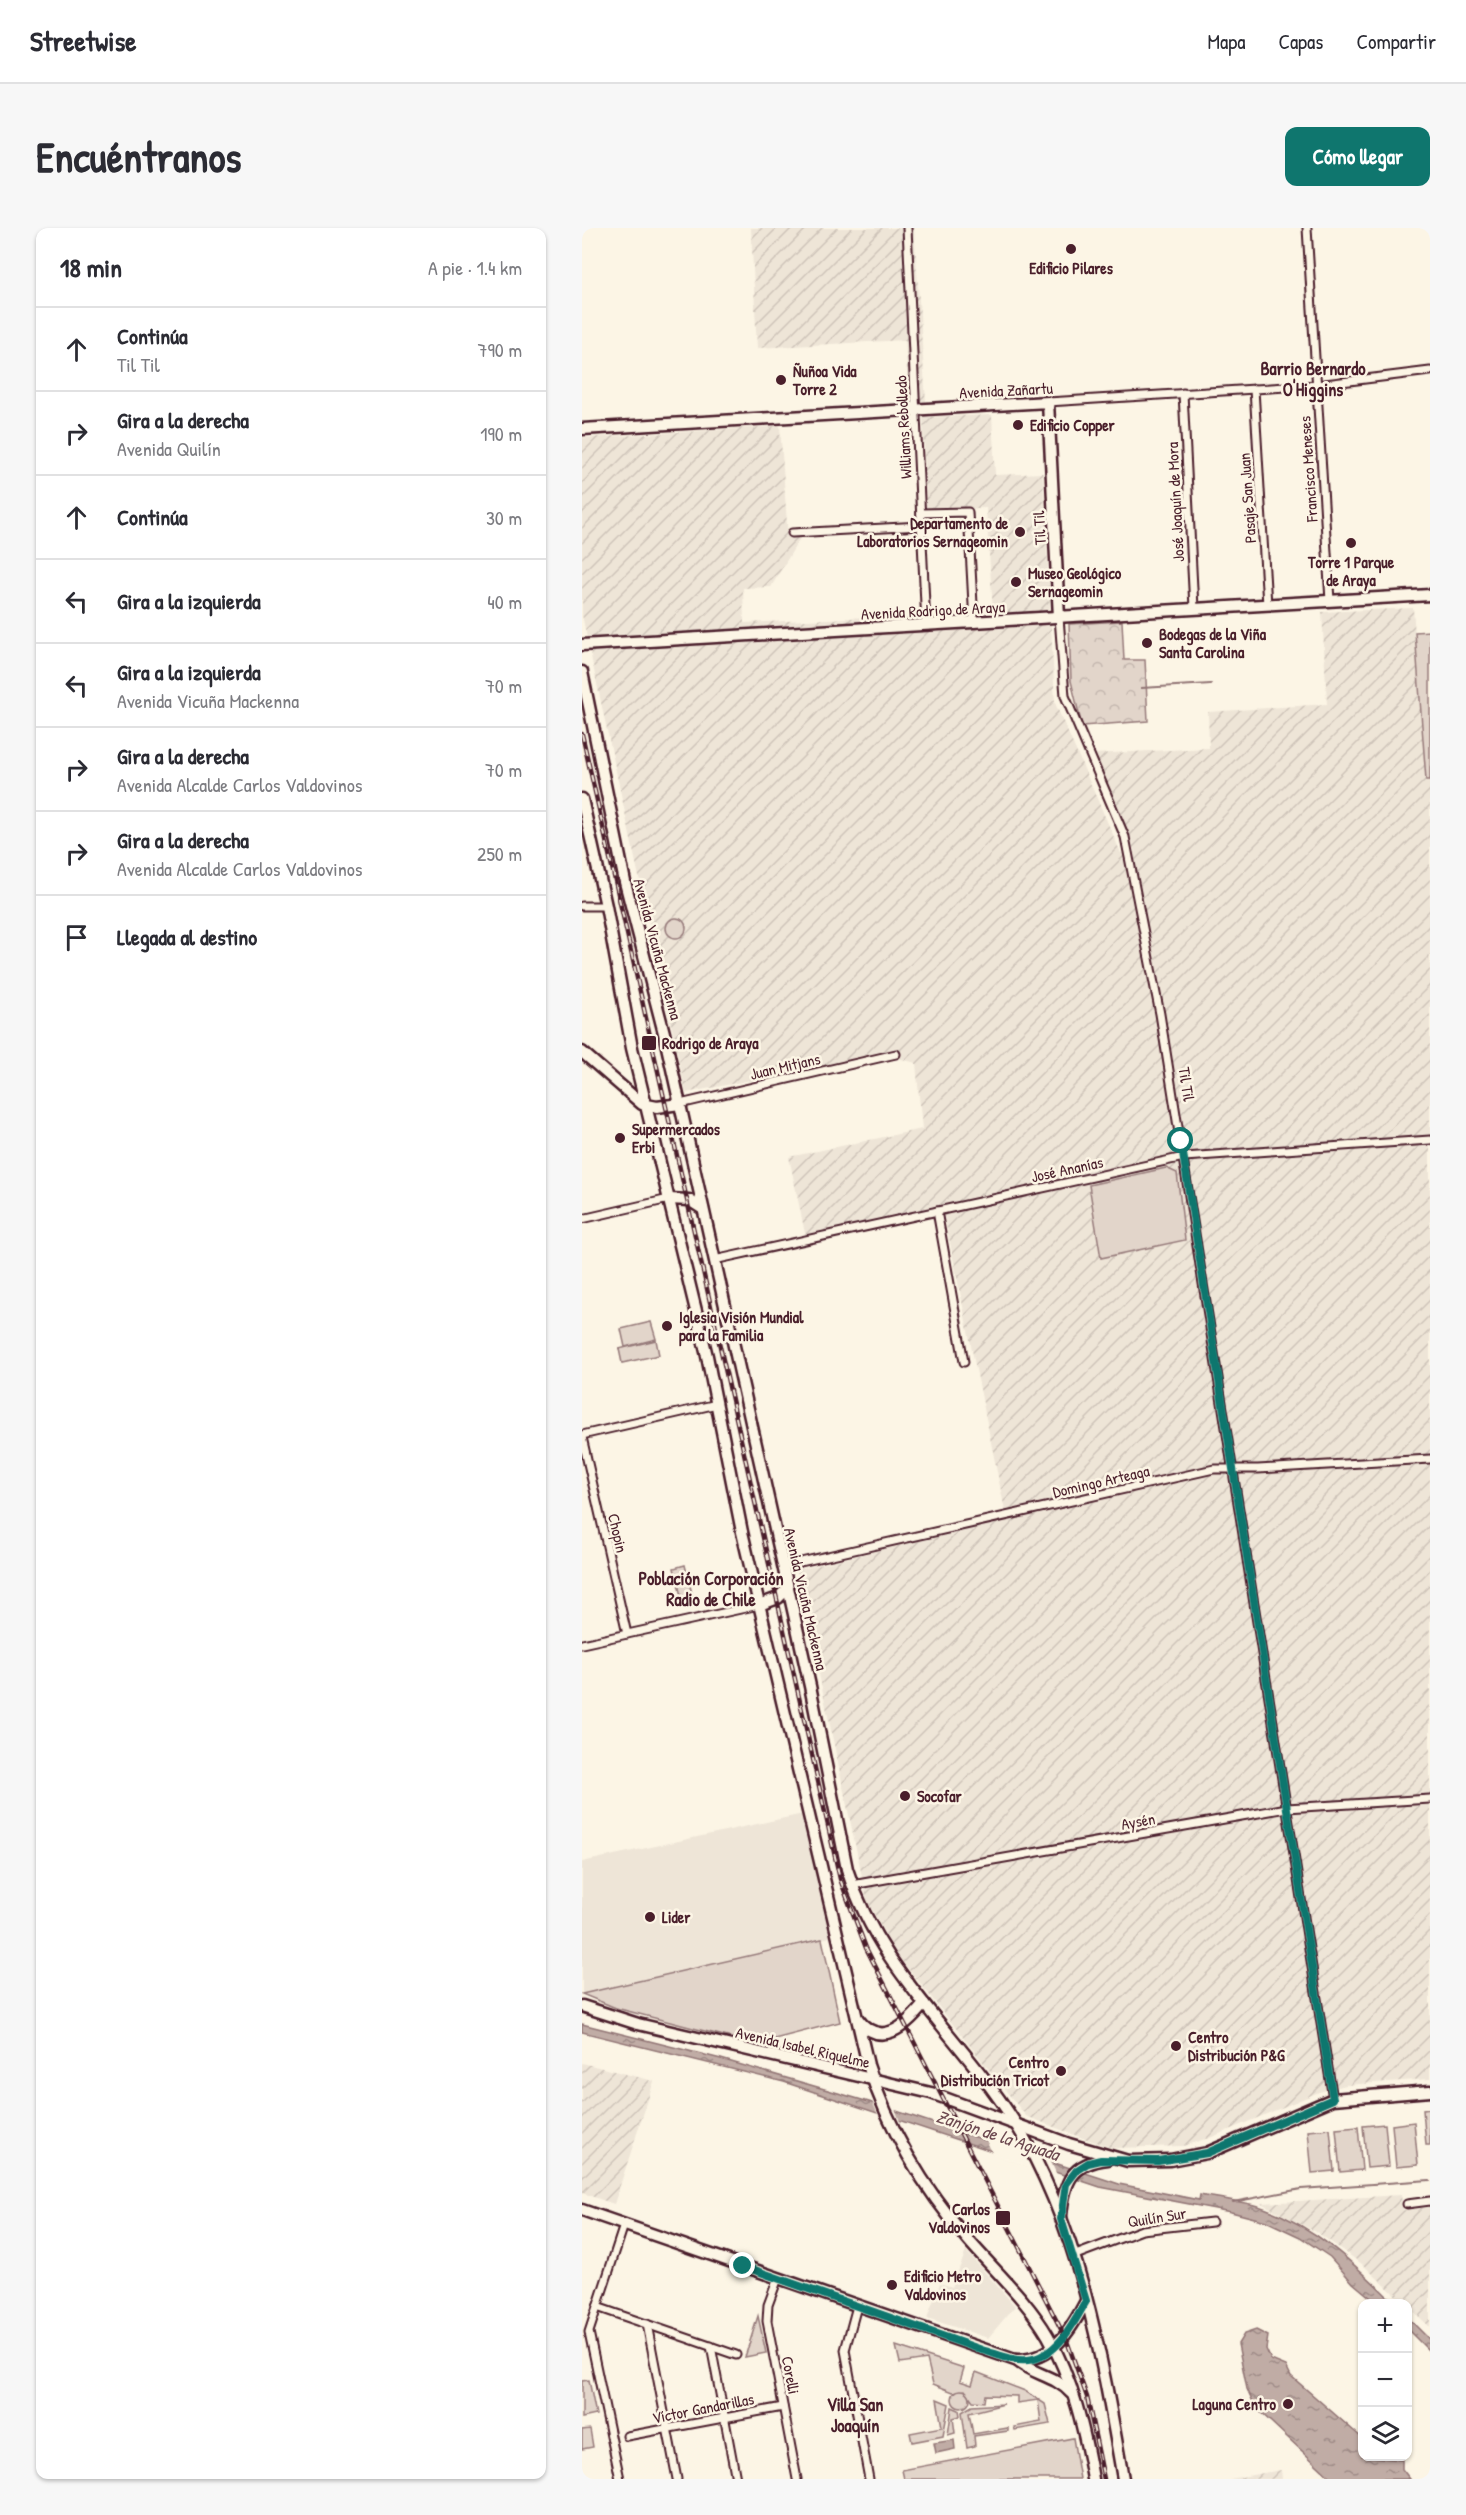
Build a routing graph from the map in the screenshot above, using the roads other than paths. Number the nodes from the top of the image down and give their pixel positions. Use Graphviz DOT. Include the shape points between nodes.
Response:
graph roads {
  1 [pos="907,228"];
  2 [pos="1307,228"];
  3 [pos="1430,371"];
  4 [pos="1317,385"];
  5 [pos="1254,389"];
  6 [pos="1183,393"];
  7 [pos="1048,402"];
  8 [pos="915,410"];
  9 [pos="582,429"];
  10 [pos="921,513"];
  11 [pos="921,526"];
  12 [pos="792,533"];
  13 [pos="1427,596"];
  14 [pos="1330,601"];
  15 [pos="1267,605"];
  16 [pos="1194,609"];
  17 [pos="1059,617"];
  18 [pos="974,623"];
  19 [pos="926,625"];
  20 [pos="582,645"];
  21 [pos="582,672"];
  22 [pos="582,799"];
  23 [pos="582,906"];
  24 [pos="606,906"];
  25 [pos="582,1052"];
  26 [pos="896,1054"];
  27 [pos="680,1104"];
  28 [pos="645,1105"];
  29 [pos="1430,1140"];
  30 [pos="1184,1157"];
  31 [pos="669,1199"];
  32 [pos="703,1209"];
  33 [pos="937,1211"];
  34 [pos="582,1219"];
  35 [pos="714,1260"];
  36 [pos="964,1362"];
  37 [pos="717,1404"];
  38 [pos="582,1436"];
  39 [pos="1430,1459"];
  40 [pos="1234,1469"];
  41 [pos="783,1566"];
  42 [pos="788,1588"];
  43 [pos="759,1605"];
  44 [pos="627,1634"];
  45 [pos="582,1644"];
  46 [pos="1430,1799"];
  47 [pos="1287,1808"];
  48 [pos="852,1885"];
  49 [pos="924,2004"];
  50 [pos="582,2006"];
  51 [pos="856,2016"];
  52 [pos="872,2078"];
  53 [pos="1430,2091"];
  54 [pos="1333,2099"];
  55 [pos="1015,2123"];
  56 [pos="1114,2159"];
  57 [pos="1430,2201"];
  58 [pos="1407,2204"];
  59 [pos="582,2210"];
  60 [pos="1061,2219"];
  61 [pos="1212,2222"];
  62 [pos="624,2224"];
  63 [pos="1073,2256"];
  64 [pos="778,2278"];
  65 [pos="1086,2301"];
  66 [pos="858,2306"];
  67 [pos="597,2307"];
  68 [pos="647,2324"];
  69 [pos="711,2346"];
  70 [pos="1054,2347"];
  71 [pos="736,2355"];
  72 [pos="1015,2360"];
  73 [pos="1074,2396"];
  74 [pos="783,2407"];
  75 [pos="724,2418"];
  76 [pos="667,2429"];
  77 [pos="627,2436"];
  78 [pos="620,2479"];
  79 [pos="676,2479"];
  80 [pos="736,2479"];
  81 [pos="797,2479"];
  82 [pos="869,2479"];
  83 [pos="1093,2479"];
  84 [pos="1124,2479"];
  1 -- 8 [label="street, Williams Rebolledo"];
  2 -- 4 [label="street, Francisco Meneses"];
  3 -- 4 [label="street, Avenida Zañartu"];
  4 -- 5 [label="street, Avenida Zañartu"];
  4 -- 14 [label="street, Francisco Meneses"];
  5 -- 6 [label="street, Avenida Zañartu"];
  5 -- 15 [label="street, Pasaje San Juan"];
  6 -- 7 [label="street, Avenida Zañartu"];
  6 -- 16 [label="street, José Joaquín de Mora"];
  7 -- 8 [label="main road, Avenida Zañartu"];
  7 -- 17 [label="main road, Til Til"];
  8 -- 9 [label="main road, Avenida Zañartu"];
  8 -- 10 [label="street, Williams Rebolledo"];
  10 -- 11 [label="street, Williams Rebolledo"];
  10 -- 18 [label="street" via="969,512"];
  11 -- 12 [label="street"];
  11 -- 19 [label="street, Williams Rebolledo"];
  13 -- 14 [label="main road, Avenida Rodrigo de Araya"];
  14 -- 15 [label="main road, Avenida Rodrigo de Araya"];
  15 -- 16 [label="main road, Avenida Rodrigo de Araya"];
  16 -- 17 [label="main road, Avenida Rodrigo de Araya"];
  17 -- 18 [label="main road, Avenida Rodrigo de Araya"];
  17 -- 30 [label="street, Til Til" via="1065,696 1128,850"];
  18 -- 19 [label="main road, Avenida Rodrigo de Araya"];
  19 -- 20 [label="main road, Avenida Rodrigo de Araya"];
  21 -- 27 [label="main road, Avenida Vicuña Mackenna" via="625,882"];
  22 -- 24 [label="main road"];
  23 -- 24 [label="street"];
  24 -- 28 [label="main road"];
  25 -- 28 [label="main road"];
  26 -- 27 [label="street, Juan Mitjans"];
  27 -- 28 [label="main road"];
  27 -- 32 [label="main road, Avenida Vicuña Mackenna"];
  28 -- 31 [label="main road"];
  29 -- 30 [label="street, José Ananías"];
  30 -- 33 [label="street, José Ananías"];
  30 -- 40 [label="street, Til Til"];
  31 -- 32 [label="main road" via="689,1200"];
  31 -- 34 [label="street"];
  31 -- 37 [label="main road"];
  32 -- 35 [label="main road, Avenida Vicuña Mackenna"];
  33 -- 35 [label="street, José Ananías"];
  33 -- 36 [label="street"];
  35 -- 41 [label="main road, Avenida Vicuña Mackenna"];
  37 -- 38 [label="street"];
  37 -- 43 [label="main road"];
  38 -- 44 [label="street, Chopin"];
  39 -- 40 [label="street, Domingo Arteaga"];
  40 -- 41 [label="street, Domingo Arteaga" via="1214,1469"];
  40 -- 47 [label="street, Til Til"];
  41 -- 42 [label="main road, Avenida Vicuña Mackenna"];
  42 -- 43 [label="main road" via="778,1598"];
  42 -- 48 [label="main road, Avenida Vicuña Mackenna"];
  43 -- 44 [label="street"];
  43 -- 51 [label="main road"];
  44 -- 45 [label="street"];
  46 -- 47 [label="street, Aysén"];
  47 -- 48 [label="street, Aysén"];
  47 -- 54 [label="street, Til Til"];
  48 -- 49 [label="main road, Avenida Vicuña Mackenna" via="882,1948"];
  49 -- 51 [label="main road" via="890,2033 872,2031"];
  49 -- 55 [label="main road, Avenida Vicuña Mackenna" via="985,2078"];
  50 -- 52 [label="main road, Avenida Isabel Riquelme" via="638,2024"];
  51 -- 52 [label="main road"];
  52 -- 55 [label="main road, Avenida Isabel Riquelme" via="953,2099"];
  52 -- 70 [label="main road" via="889,2121 922,2180 970,2242 1026,2304"];
  53 -- 54 [label="main road"];
  54 -- 56 [label="main road" via="1207,2153 1158,2161"];
  55 -- 56 [label="main road, Avenida Isabel Riquelme"];
  55 -- 60 [label="main road, Avenida Vicuña Mackenna"];
  56 -- 60 [label="main road" via="1088,2163 1077,2170 1066,2184"];
  57 -- 58 [label="street"];
  59 -- 62 [label="main road"];
  60 -- 63 [label="main road, Avenida Vicuña Mackenna"];
  61 -- 63 [label="street, Quilín Sur" via="1142,2230"];
  62 -- 64 [label="main road"];
  62 -- 67 [label="street"];
  63 -- 65 [label="main road, Avenida Vicuña Mackenna"];
  64 -- 66 [label="main road"];
  64 -- 74 [label="street, Corelli" via="767,2317"];
  65 -- 70 [label="main road"];
  65 -- 84 [label="main road, Avenida Vicuña Mackenna"];
  66 -- 72 [label="main road"];
  66 -- 82 [label="street" via="845,2350"];
  67 -- 68 [label="street"];
  67 -- 78 [label="street" via="589,2335"];
  68 -- 69 [label="street"];
  68 -- 76 [label="street"];
  69 -- 71 [label="street"];
  69 -- 75 [label="street"];
  70 -- 72 [label="main road" via="1032,2360"];
  70 -- 73 [label="main road"];
  72 -- 73 [label="main road" via="1057,2380"];
  73 -- 83 [label="main road"];
  74 -- 75 [label="street, Víctor Gandarillas"];
  74 -- 81 [label="street, Corelli"];
  75 -- 76 [label="street, Víctor Gandarillas"];
  75 -- 80 [label="street"];
  76 -- 77 [label="street, Víctor Gandarillas"];
  76 -- 79 [label="street"];
}
